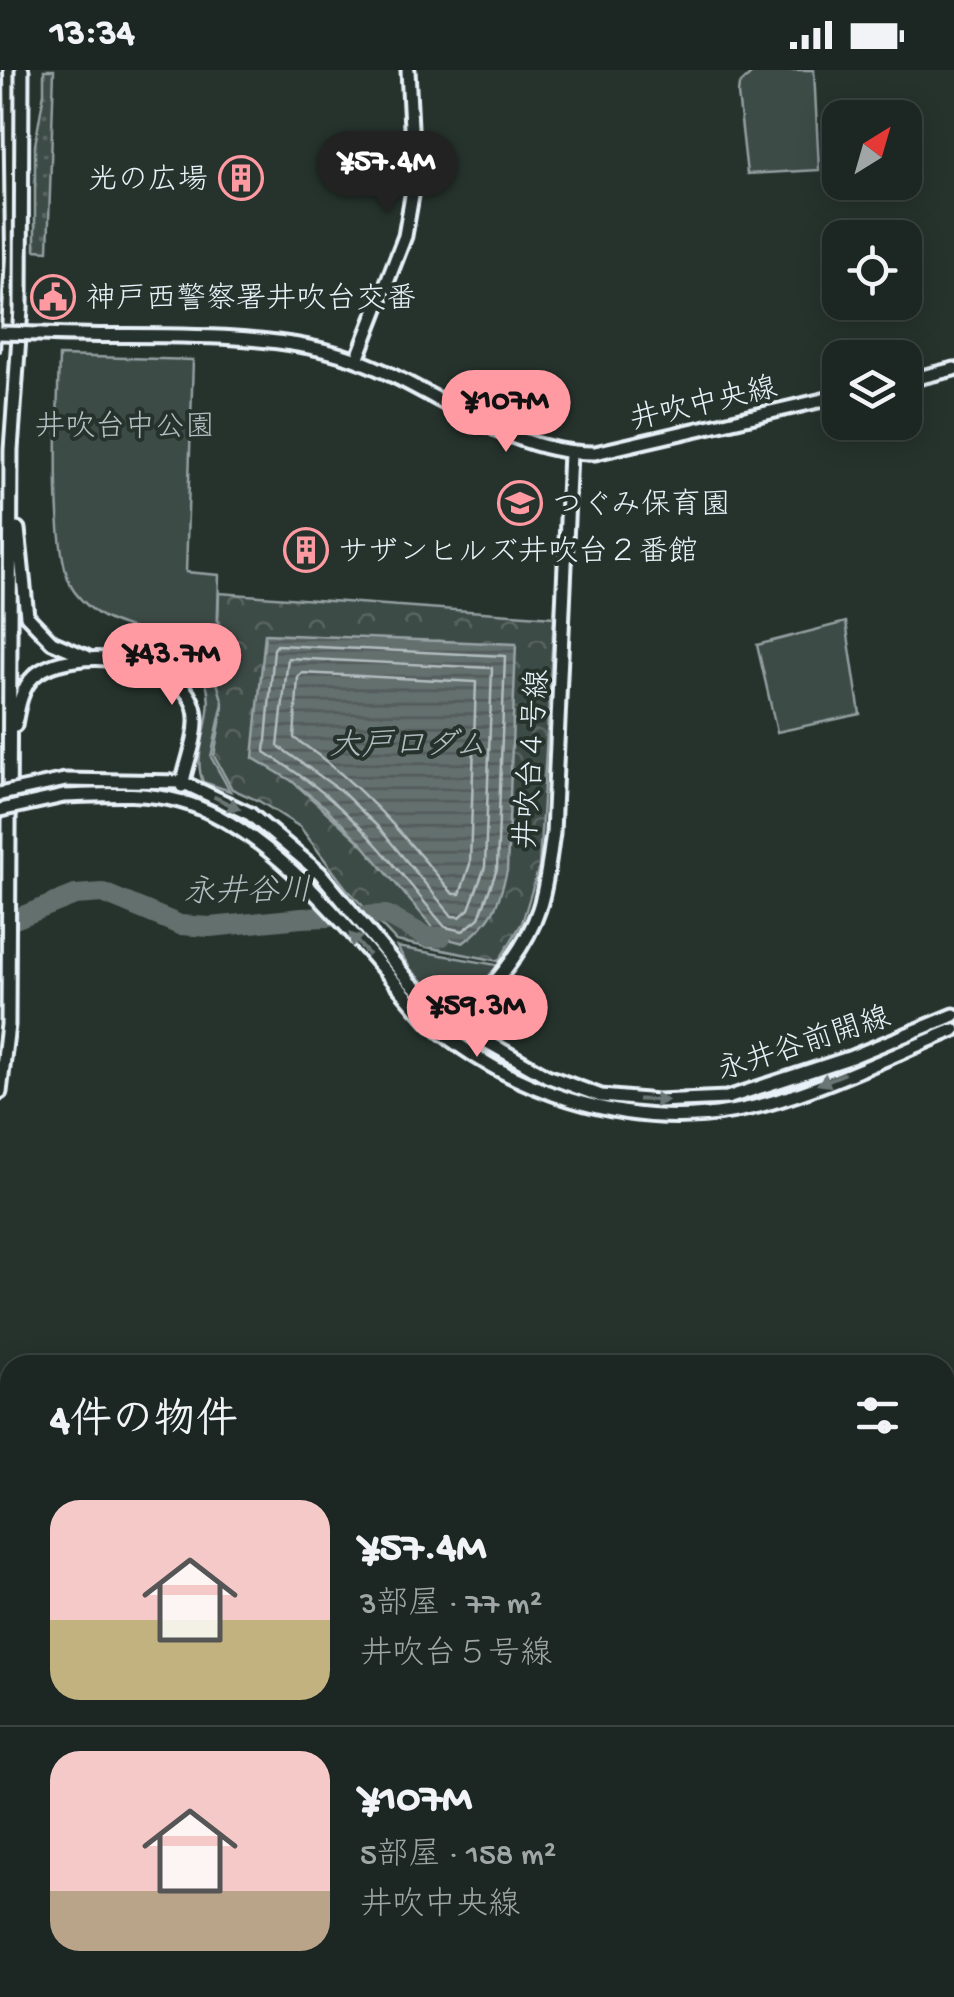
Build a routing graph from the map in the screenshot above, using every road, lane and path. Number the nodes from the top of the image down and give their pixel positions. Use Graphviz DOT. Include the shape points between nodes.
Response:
graph roads {
  1 [pos="25,70"];
  2 [pos="408,70"];
  3 [pos="0,333"];
  4 [pos="356,360"];
  5 [pos="954,370"];
  6 [pos="922,377"];
  7 [pos="822,400"];
  8 [pos="11,450"];
  9 [pos="570,453"];
  10 [pos="91,658"];
  11 [pos="10,754"];
  12 [pos="182,782"];
  13 [pos="0,794"];
  14 [pos="180,801"];
  15 [pos="0,810"];
  16 [pos="954,1015"];
  17 [pos="459,1024"];
  18 [pos="954,1030"];
  19 [pos="448,1038"];
  20 [pos="0,1092"];
  1 -- 8 [label="street"];
  2 -- 4 [label="street" via="414,184 404,236"];
  3 -- 4 [label="street, 井吹中央線, bridge" via="262,340"];
  4 -- 9 [label="street, 井吹中央線" via="517,437"];
  5 -- 6 [label="street"];
  7 -- 9 [label="street, 井吹中央線" via="595,453"];
  8 -- 10 [label="street" via="27,616 52,642"];
  8 -- 11 [label="street"];
  9 -- 17 [label="street, 井吹台４号線" via="547,882 521,947"];
  10 -- 11 [label="street" via="58,662 33,676 20,699"];
  10 -- 12 [label="street" via="151,666 190,696 196,717"];
  11 -- 20 [label="street" via="8,1025"];
  12 -- 13 [label="street, 永井谷前開線, bridge" via="65,780"];
  12 -- 14 [label="street"];
  12 -- 17 [label="street, 永井谷前開線, one-way" via="250,814 320,873 410,982"];
  14 -- 15 [label="street, 永井谷前開線, bridge" via="64,796"];
  19 -- 14 [label="street, 永井谷前開線, one-way" via="284,862 235,825"];
  17 -- 16 [label="street, 永井谷前開線, one-way" via="547,1076 601,1096 657,1102 726,1098"];
  17 -- 19 [label="street, 井吹台４号線"];
  18 -- 19 [label="street, 永井谷前開線, one-way" via="780,1100 665,1117 608,1110 537,1089"];
}
